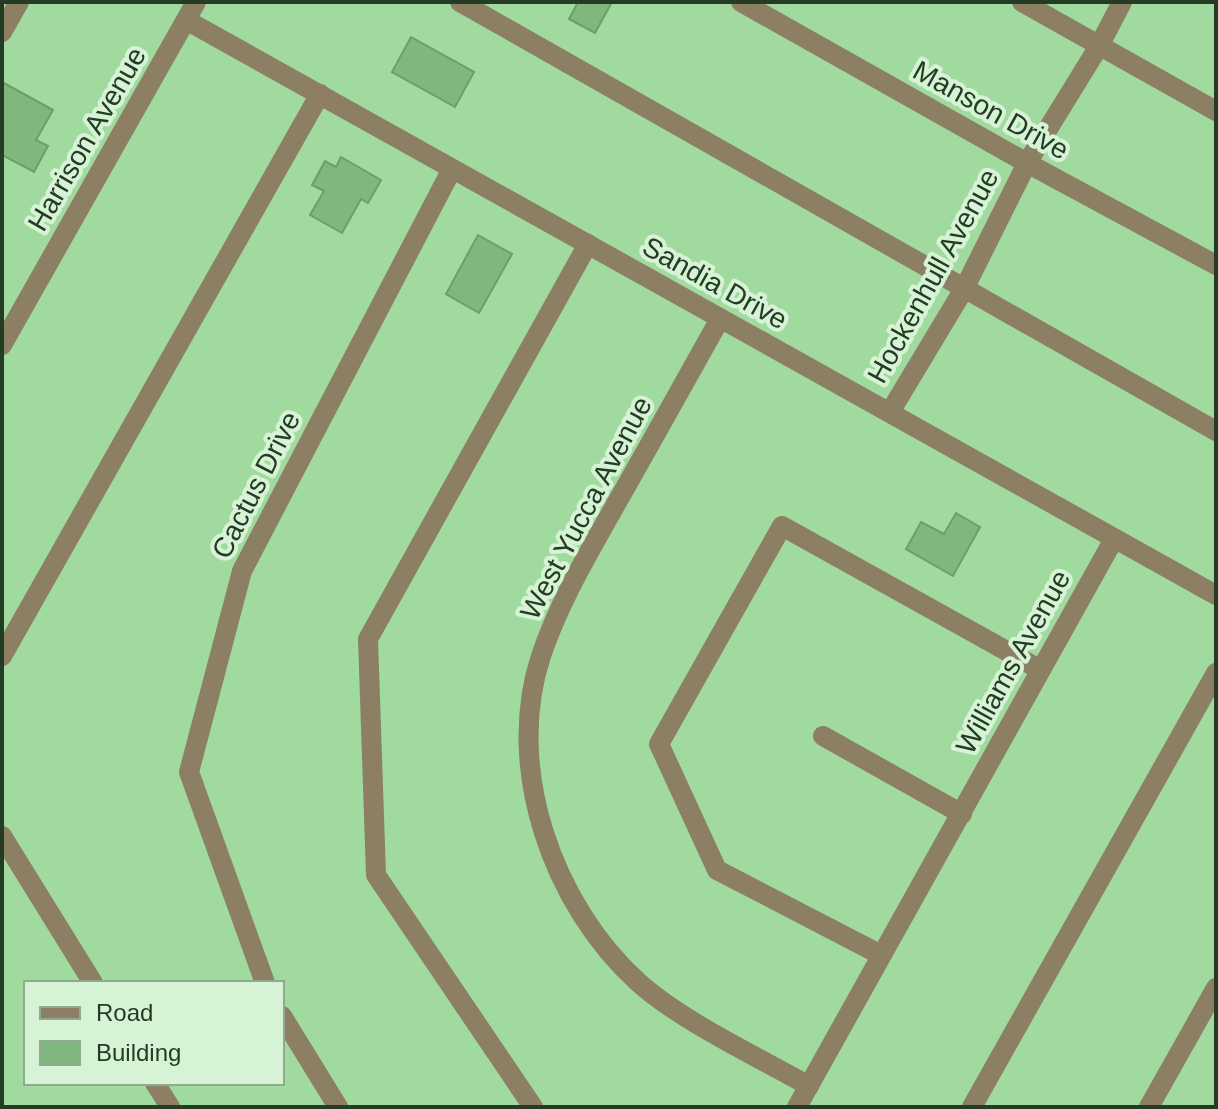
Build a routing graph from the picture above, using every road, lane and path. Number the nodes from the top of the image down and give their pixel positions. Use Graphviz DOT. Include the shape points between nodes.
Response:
graph roads {
  1 [pos="19,2"];
  2 [pos="460,2"];
  3 [pos="741,2"];
  4 [pos="1022,2"];
  5 [pos="1122,2"];
  6 [pos="191,11"];
  7 [pos="2,32"];
  8 [pos="1099,46"];
  9 [pos="320,94"];
  10 [pos="1216,111"];
  11 [pos="1027,163"];
  12 [pos="452,169"];
  13 [pos="588,244"];
  14 [pos="1216,265"];
  15 [pos="964,289"];
  16 [pos="720,319"];
  17 [pos="2,345"];
  18 [pos="890,412"];
  19 [pos="1216,431"];
  20 [pos="1114,539"];
  21 [pos="1216,595"];
  22 [pos="2,656"];
  23 [pos="1039,669"];
  24 [pos="1216,673"];
  25 [pos="823,736"];
  26 [pos="962,814"];
  27 [pos="2,836"];
  28 [pos="881,955"];
  29 [pos="92,981"];
  30 [pos="264,981"];
  31 [pos="1216,988"];
  32 [pos="284,1019"];
  33 [pos="156,1085"];
  34 [pos="809,1086"];
  35 [pos="170,1107"];
  36 [pos="338,1107"];
  37 [pos="533,1107"];
  38 [pos="797,1107"];
  39 [pos="972,1107"];
  40 [pos="1149,1107"];
  1 -- 7 [label="street"];
  2 -- 15 [label="street"];
  3 -- 11 [label="street, Manson Drive"];
  4 -- 8 [label="street"];
  5 -- 8 [label="street, Hockenhull Avenue"];
  6 -- 9 [label="street, Sandia Drive"];
  6 -- 17 [label="street, Harrison Avenue"];
  8 -- 10 [label="street"];
  8 -- 11 [label="street, Hockenhull Avenue"];
  9 -- 12 [label="street, Sandia Drive"];
  9 -- 22 [label="street"];
  11 -- 14 [label="street, Manson Drive"];
  11 -- 15 [label="street, Hockenhull Avenue"];
  12 -- 13 [label="street, Sandia Drive"];
  12 -- 30 [label="street, Cactus Drive" via="242,571 189,772"];
  13 -- 16 [label="street, Sandia Drive"];
  13 -- 37 [label="street" via="368,639 376,875"];
  15 -- 18 [label="street, Hockenhull Avenue"];
  15 -- 19 [label="street"];
  16 -- 18 [label="street, Sandia Drive"];
  16 -- 34 [label="street, West Yucca Avenue" via="561,602 534,685 530,738 536,803 574,905 612,957 672,1006"];
  18 -- 20 [label="street, Sandia Drive"];
  20 -- 21 [label="street, Sandia Drive"];
  20 -- 23 [label="street, Williams Avenue"];
  23 -- 26 [label="street, Williams Avenue"];
  23 -- 28 [label="street" via="782,526 659,744 717,870"];
  24 -- 39 [label="street"];
  25 -- 26 [label="street"];
  26 -- 28 [label="street, Williams Avenue"];
  27 -- 29 [label="street"];
  28 -- 34 [label="street, Williams Avenue"];
  31 -- 40 [label="street"];
  32 -- 36 [label="street"];
  33 -- 35 [label="street"];
  34 -- 38 [label="street, Williams Avenue"];
}
